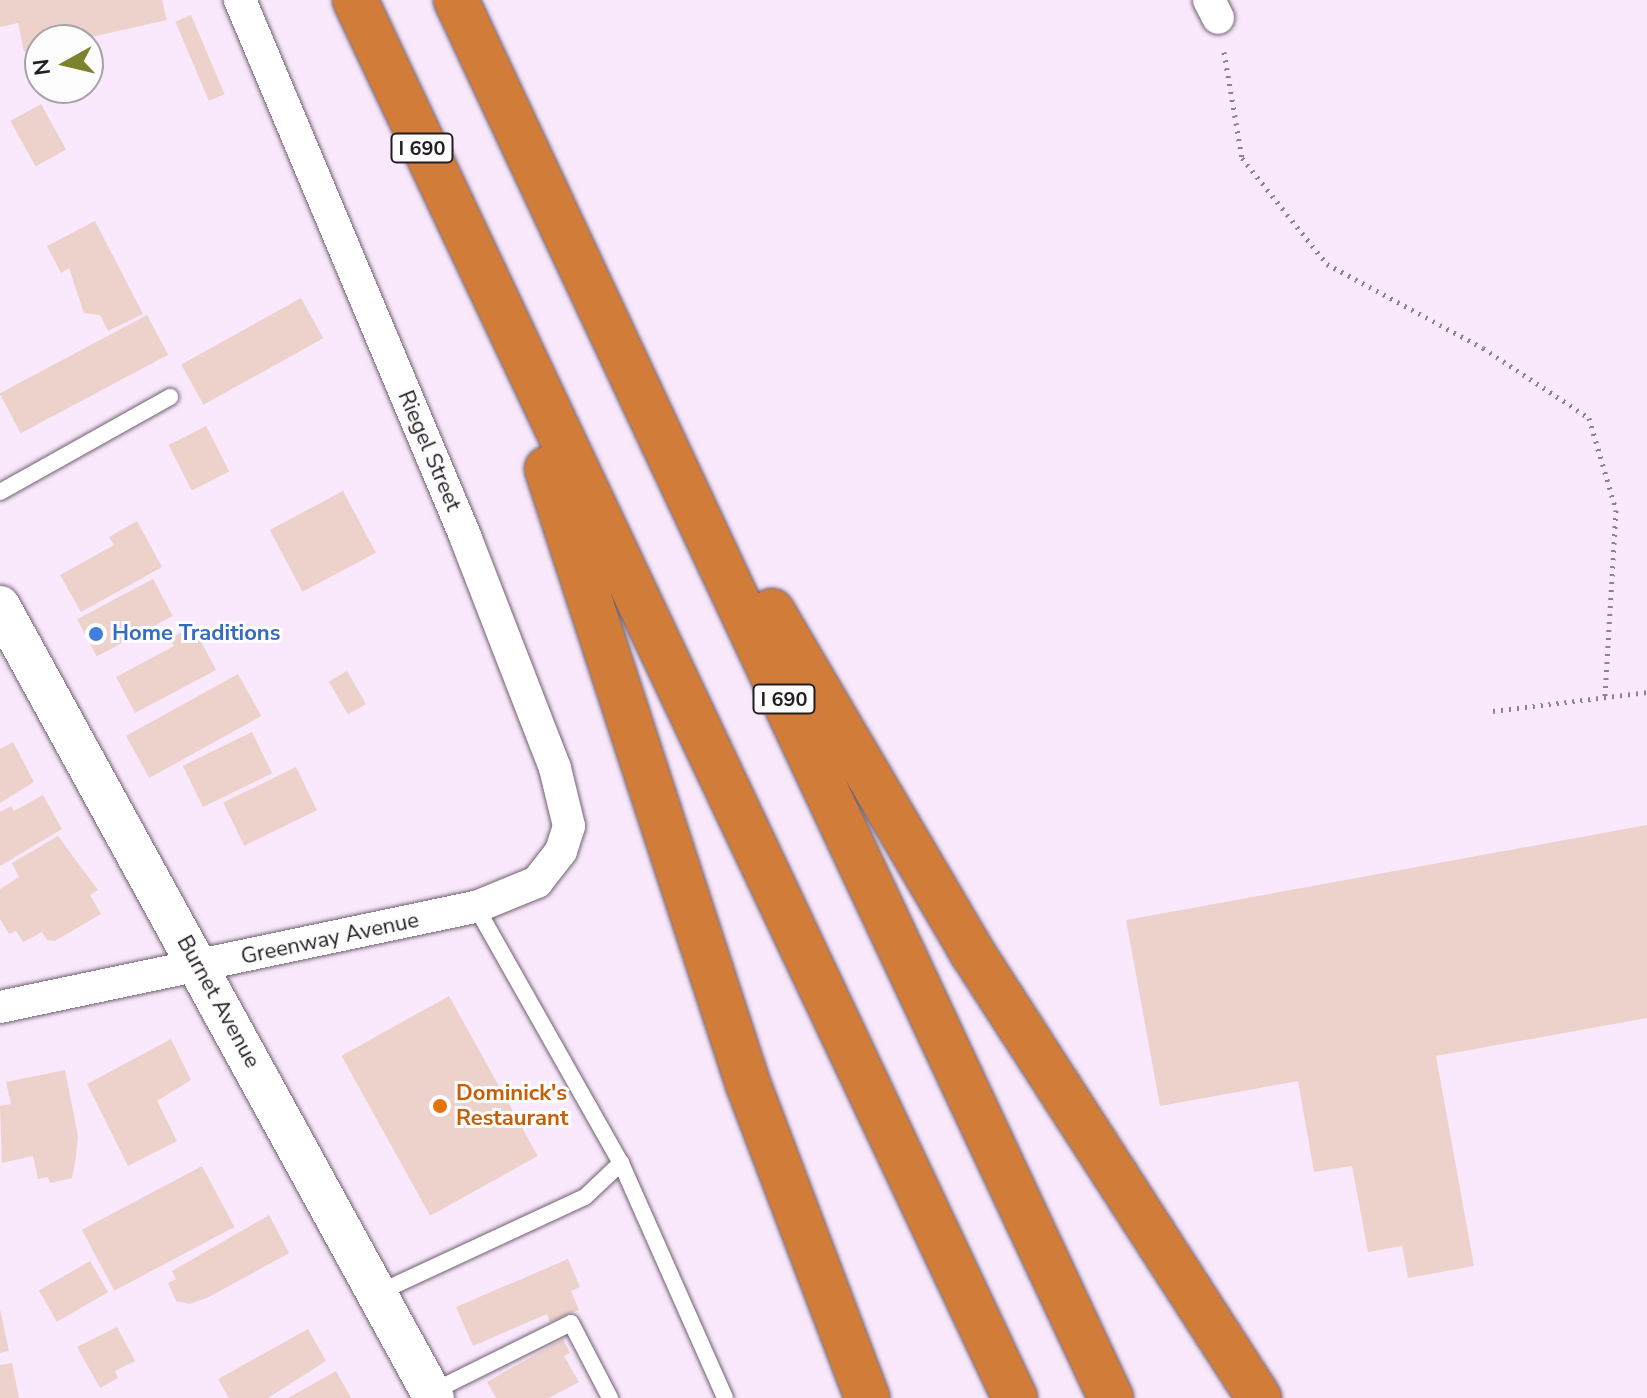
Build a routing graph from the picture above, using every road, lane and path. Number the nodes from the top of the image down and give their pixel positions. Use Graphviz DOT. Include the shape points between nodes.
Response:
graph roads {
  1 [pos="240,0"];
  2 [pos="355,0"];
  3 [pos="456,0"];
  4 [pos="1213,9"];
  5 [pos="490,295"];
  6 [pos="632,368"];
  7 [pos="170,397"];
  8 [pos="0,492"];
  9 [pos="0,606"];
  10 [pos="1647,692"];
  11 [pos="1605,697"];
  12 [pos="1493,711"];
  13 [pos="516,892"];
  14 [pos="476,907"];
  15 [pos="199,967"];
  16 [pos="0,1007"];
  17 [pos="621,1163"];
  18 [pos="377,1294"];
  19 [pos="432,1395"];
  20 [pos="610,1398"];
  21 [pos="725,1398"];
  22 [pos="867,1398"];
  23 [pos="1015,1398"];
  24 [pos="1111,1398"];
  25 [pos="1259,1398"];
  1 -- 13 [label="street, Riegel Street" via="460,523 555,768 569,826 561,851 537,882"];
  2 -- 5 [label="highway, I 690"];
  3 -- 6 [label="highway, I 690"];
  4 -- 11 [label="path" via="1242,158 1327,264 1483,348 1589,418 1616,510"];
  5 -- 22 [label="highway" via="748,1084"];
  5 -- 23 [label="highway, I 690"];
  6 -- 24 [label="highway, I 690"];
  6 -- 25 [label="highway" via="970,949"];
  7 -- 8 [label="lane"];
  9 -- 15 [label="street, Burnet Avenue"];
  10 -- 11 [label="path"];
  11 -- 12 [label="path"];
  13 -- 14 [label="street, Greenway Avenue"];
  14 -- 15 [label="street, Greenway Avenue"];
  14 -- 17 [label="lane"];
  15 -- 16 [label="street, Greenway Avenue"];
  15 -- 18 [label="street, Burnet Avenue"];
  17 -- 18 [label="lane" via="585,1197"];
  17 -- 21 [label="lane"];
  18 -- 19 [label="street, Burnet Avenue"];
  19 -- 20 [label="lane" via="571,1323"];
}
